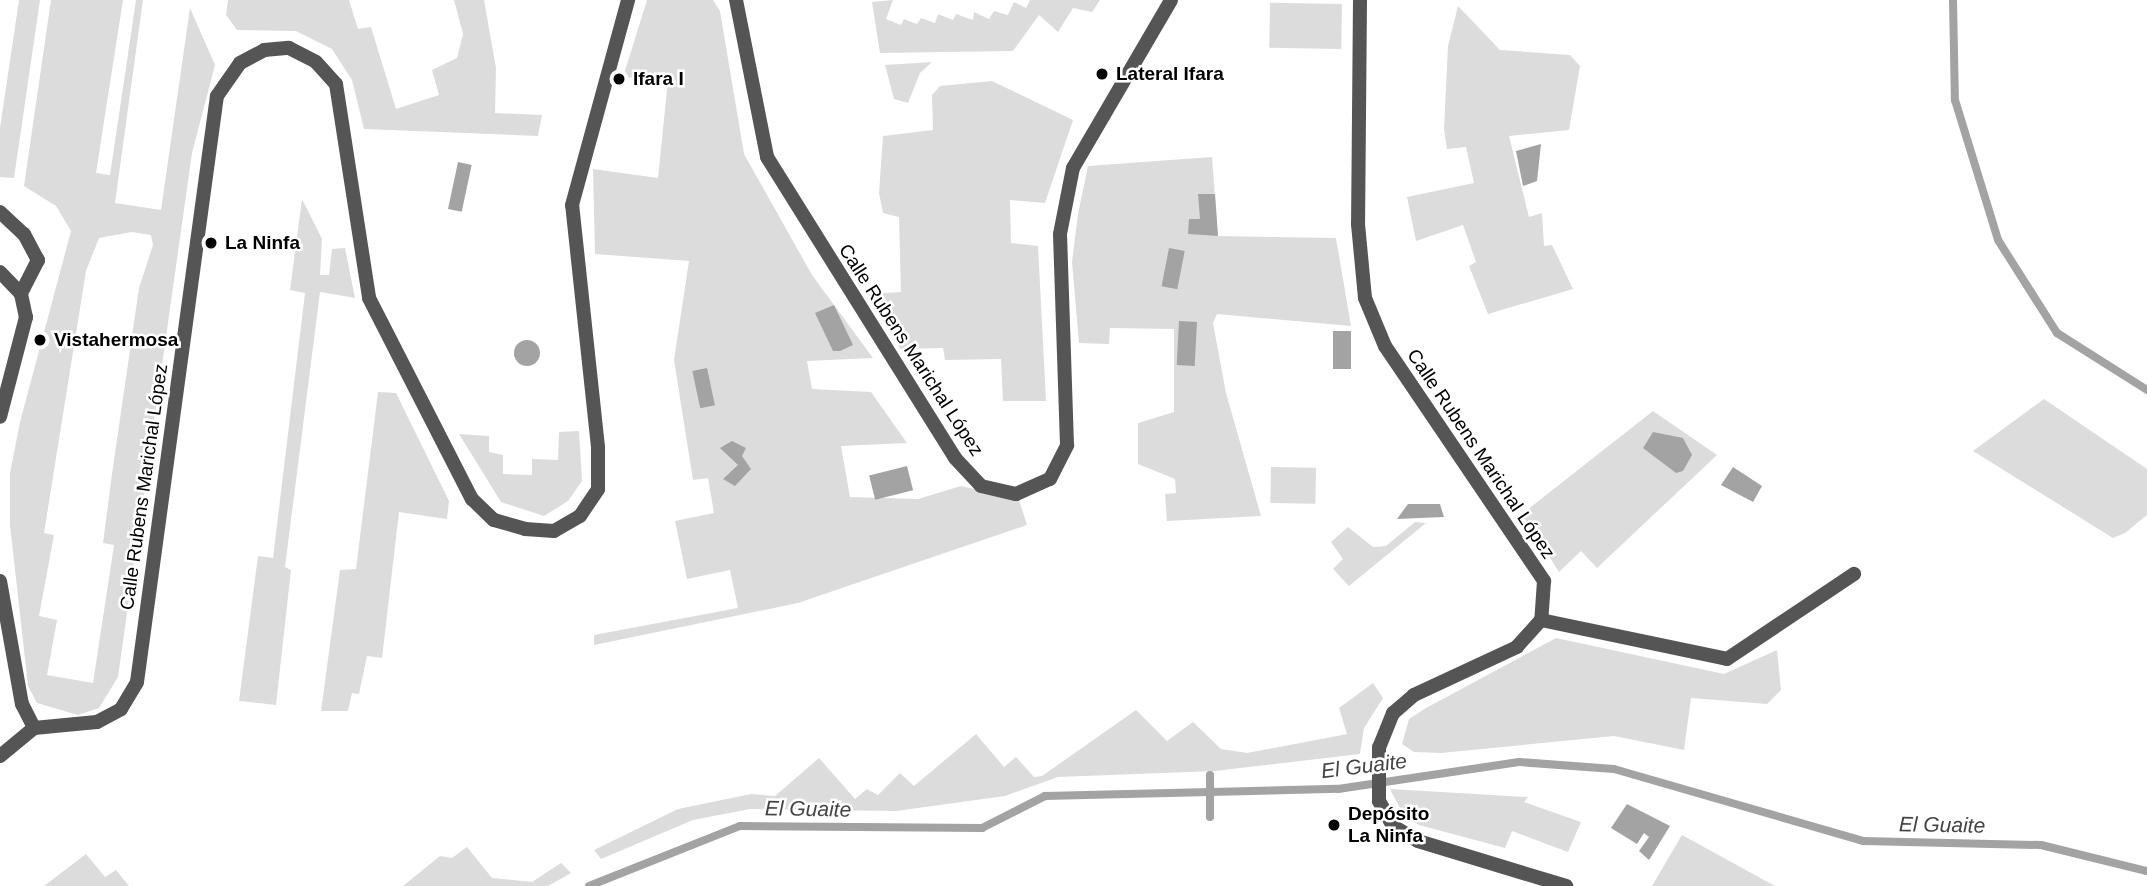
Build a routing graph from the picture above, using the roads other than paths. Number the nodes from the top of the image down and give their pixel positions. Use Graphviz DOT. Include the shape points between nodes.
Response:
graph roads {
  1 [pos="628,0"];
  2 [pos="736,0"];
  3 [pos="1171,0"];
  4 [pos="1360,0"];
  5 [pos="0,212"];
  6 [pos="0,272"];
  7 [pos="21,294"];
  8 [pos="0,417"];
  9 [pos="1854,574"];
  10 [pos="0,581"];
  11 [pos="1541,620"];
  12 [pos="34,728"];
  13 [pos="0,756"];
  14 [pos="1566,886"];
  1 -- 12 [label="street, Calle Rubens Marichal López" via="572,205 598,447 598,489 580,516 554,531 525,529 494,520 472,499 369,298 336,84 316,62 289,48 264,50 240,63 217,96 137,682 121,709 97,722"];
  2 -- 3 [label="street, Calle Rubens Marichal López" via="767,158 955,458 981,486 1016,494 1050,479 1068,444 1060,234 1073,168"];
  4 -- 11 [label="street, Calle Rubens Marichal López" via="1358,224 1364,298 1385,346 1544,581"];
  5 -- 7 [label="street" via="24,234 38,260"];
  6 -- 7 [label="street"];
  7 -- 8 [label="street" via="26,317"];
  9 -- 11 [label="street" via="1727,659"];
  10 -- 12 [label="street" via="22,704"];
  11 -- 14 [label="street" via="1517,647 1414,695 1384,726 1379,747 1379,801 1393,825 1418,841"];
  12 -- 13 [label="street"];
}
